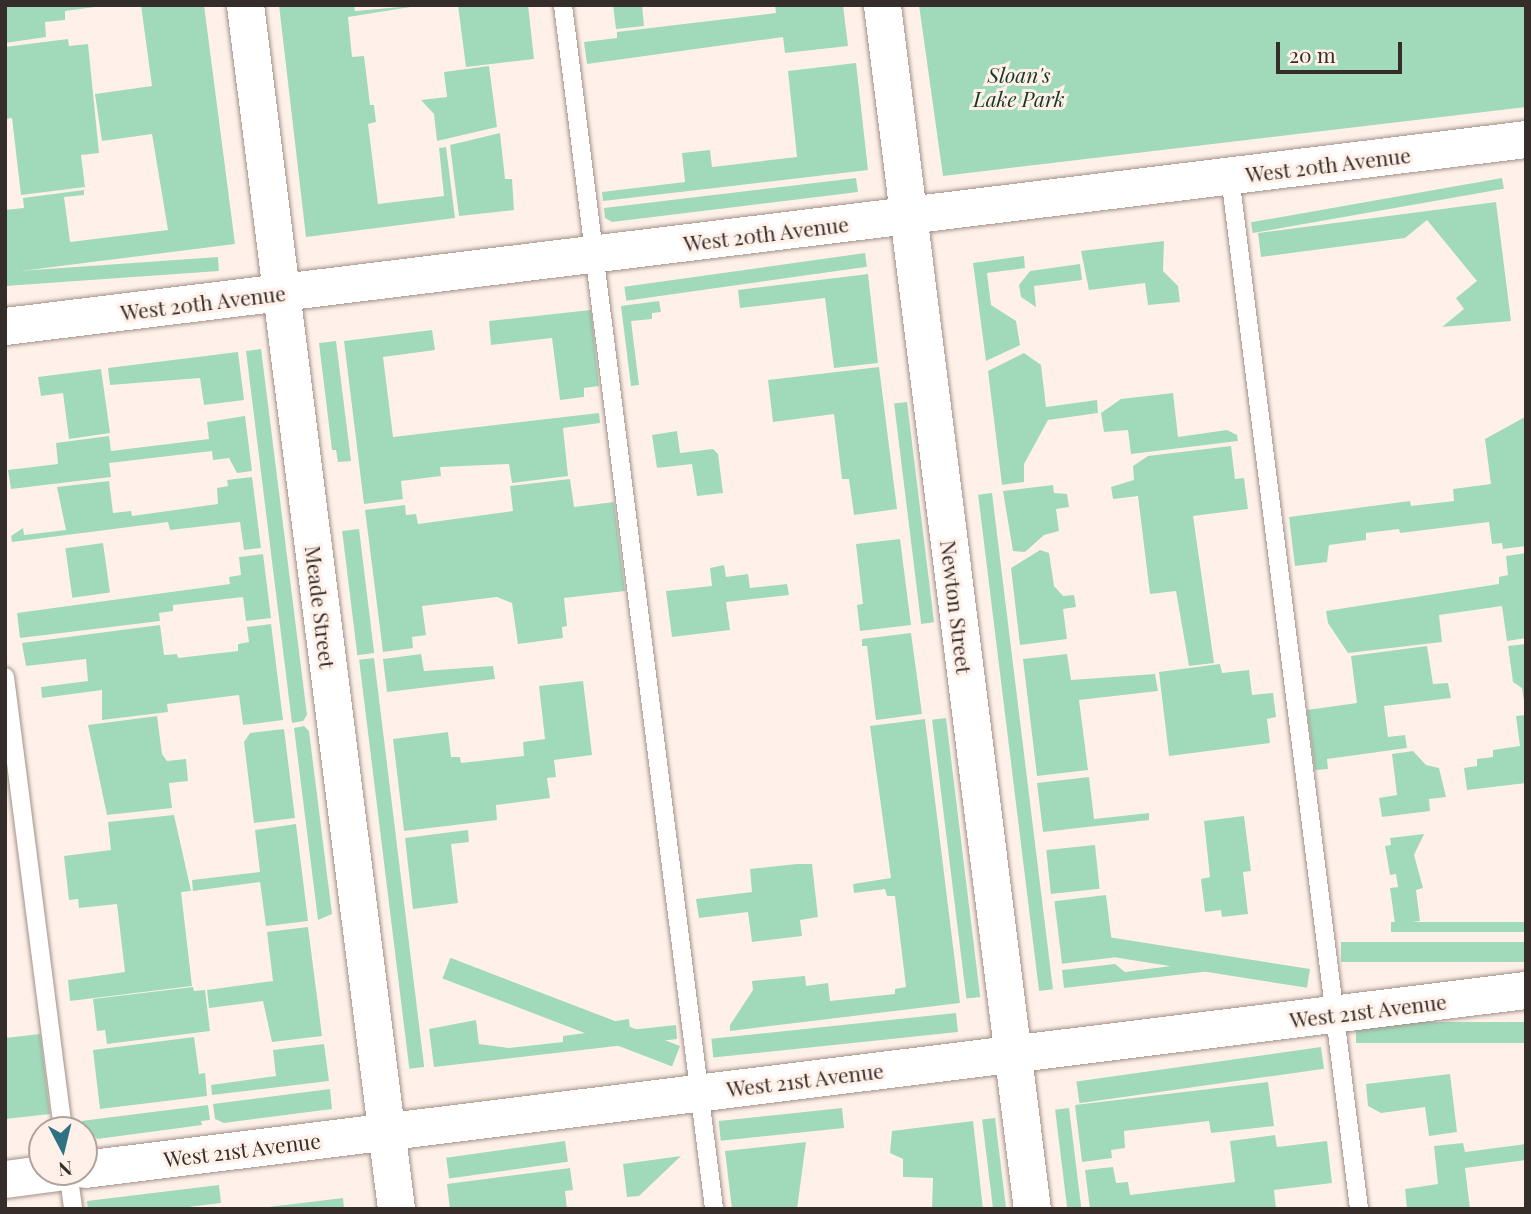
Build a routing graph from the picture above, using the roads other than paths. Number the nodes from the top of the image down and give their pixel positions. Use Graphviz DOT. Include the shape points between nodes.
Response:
graph roads {
  1 [pos="245,5"];
  2 [pos="563,5"];
  3 [pos="882,5"];
  4 [pos="1526,139"];
  5 [pos="1230,176"];
  6 [pos="908,216"];
  7 [pos="594,254"];
  8 [pos="281,293"];
  9 [pos="5,327"];
  10 [pos="5,677"];
  11 [pos="1526,990"];
  12 [pos="1335,1014"];
  13 [pos="1012,1054"];
  14 [pos="699,1093"];
  15 [pos="61,1116"];
  16 [pos="387,1132"];
  17 [pos="98,1167"];
  18 [pos="28,1175"];
  19 [pos="5,1178"];
  20 [pos="70,1186"];
  21 [pos="73,1209"];
  22 [pos="396,1209"];
  23 [pos="714,1209"];
  24 [pos="1032,1209"];
  25 [pos="1359,1209"];
  1 -- 8 [label="street, Meade Street"];
  2 -- 7 [label="lane"];
  3 -- 6 [label="street, Newton Street"];
  4 -- 5 [label="street, West 20th Avenue"];
  5 -- 6 [label="street, West 20th Avenue"];
  5 -- 12 [label="lane"];
  6 -- 7 [label="street, West 20th Avenue"];
  6 -- 13 [label="street, Newton Street"];
  7 -- 8 [label="street, West 20th Avenue"];
  7 -- 14 [label="lane"];
  8 -- 9 [label="street, West 20th Avenue"];
  8 -- 16 [label="street, Meade Street"];
  10 -- 15 [label="lane"];
  11 -- 12 [label="street, West 21st Avenue"];
  12 -- 13 [label="street, West 21st Avenue"];
  12 -- 25 [label="lane"];
  13 -- 14 [label="street, West 21st Avenue"];
  13 -- 24 [label="street, Newton Street"];
  14 -- 16 [label="street, West 21st Avenue"];
  14 -- 23 [label="lane"];
  16 -- 17 [label="street, West 21st Avenue"];
  16 -- 22 [label="street, Meade Street"];
  18 -- 19 [label="street"];
  20 -- 21 [label="lane"];
}
